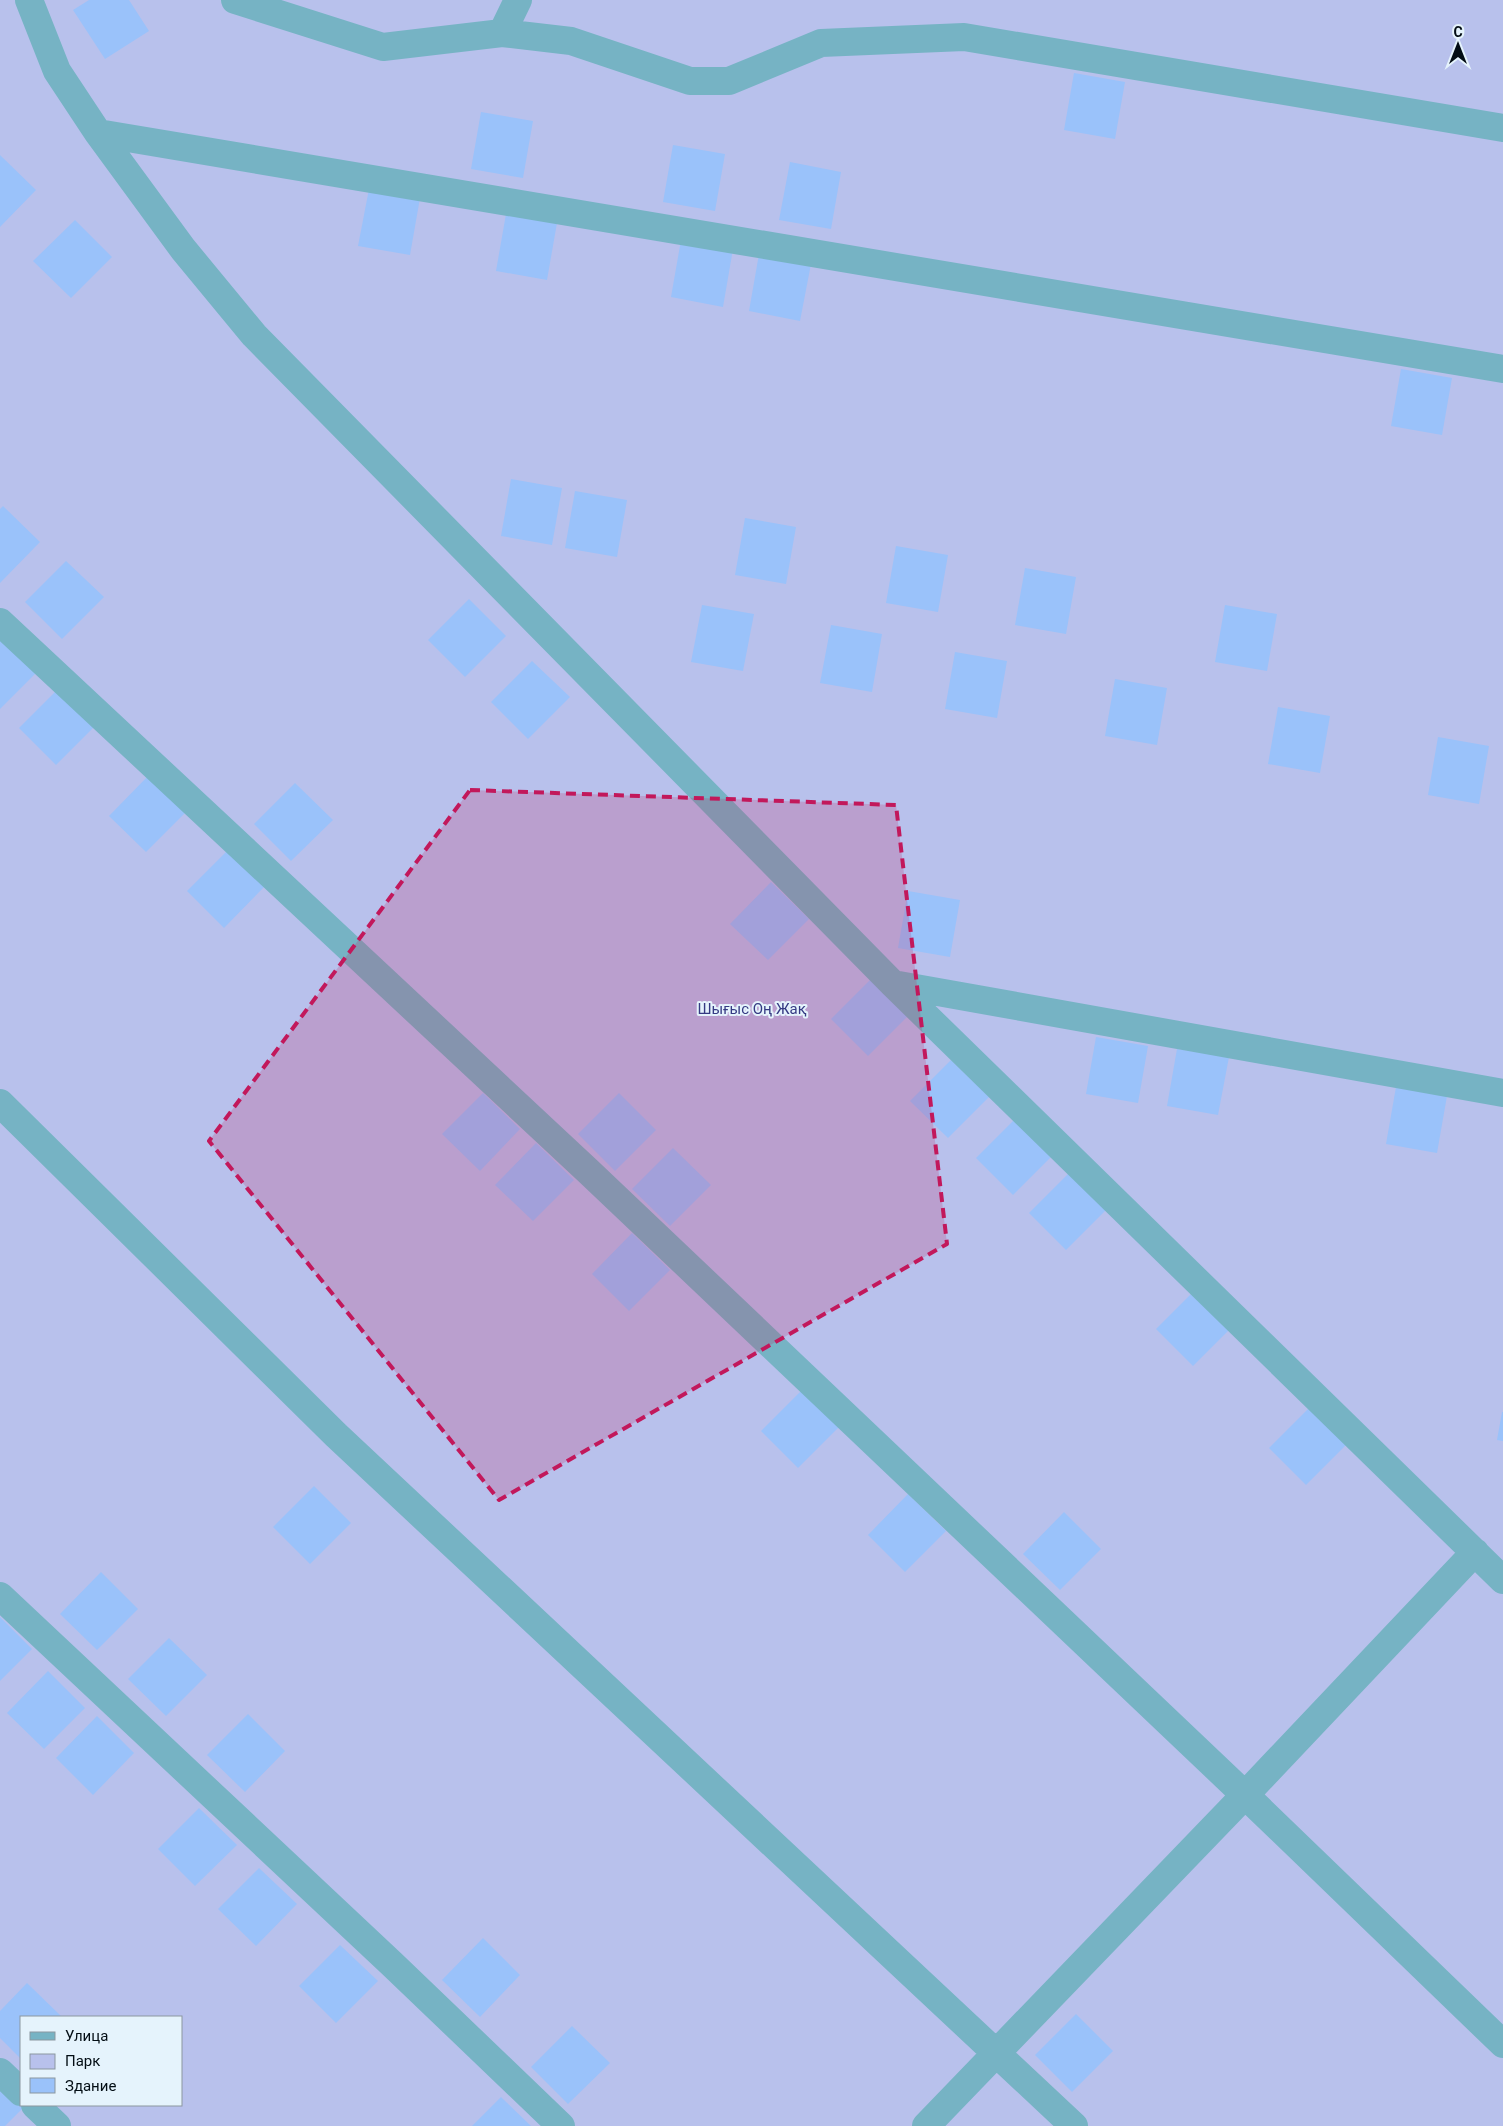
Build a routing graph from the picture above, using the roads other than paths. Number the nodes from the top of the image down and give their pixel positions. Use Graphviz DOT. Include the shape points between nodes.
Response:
graph roads {
  1 [pos="29,0"];
  2 [pos="234,0"];
  3 [pos="518,0"];
  4 [pos="502,32"];
  5 [pos="1503,128"];
  6 [pos="98,133"];
  7 [pos="1503,368"];
  8 [pos="0,622"];
  9 [pos="893,984"];
  10 [pos="1503,1093"];
  11 [pos="0,1103"];
  12 [pos="1475,1552"];
  13 [pos="1503,1580"];
  14 [pos="0,1596"];
  15 [pos="1246,1795"];
  16 [pos="1503,2044"];
  17 [pos="997,2052"];
  18 [pos="0,2072"];
  19 [pos="20,2091"];
  20 [pos="36,2106"];
  21 [pos="57,2126"];
  22 [pos="561,2126"];
  23 [pos="926,2126"];
  24 [pos="1074,2126"];
  1 -- 6 [label="lane" via="58,71"];
  2 -- 4 [label="lane" via="383,47"];
  3 -- 4 [label="lane"];
  4 -- 5 [label="lane" via="572,41 690,81 729,81 821,43 964,37"];
  6 -- 7 [label="lane"];
  6 -- 9 [label="lane" via="183,249 254,335"];
  8 -- 15 [label="lane" via="588,1171"];
  9 -- 10 [label="lane"];
  9 -- 12 [label="lane"];
  11 -- 17 [label="lane" via="336,1435"];
  12 -- 13 [label="lane"];
  12 -- 15 [label="lane"];
  14 -- 22 [label="lane"];
  15 -- 16 [label="lane"];
  15 -- 17 [label="lane"];
  17 -- 23 [label="lane"];
  17 -- 24 [label="lane"];
  18 -- 19 [label="lane"];
  20 -- 21 [label="lane"];
}
